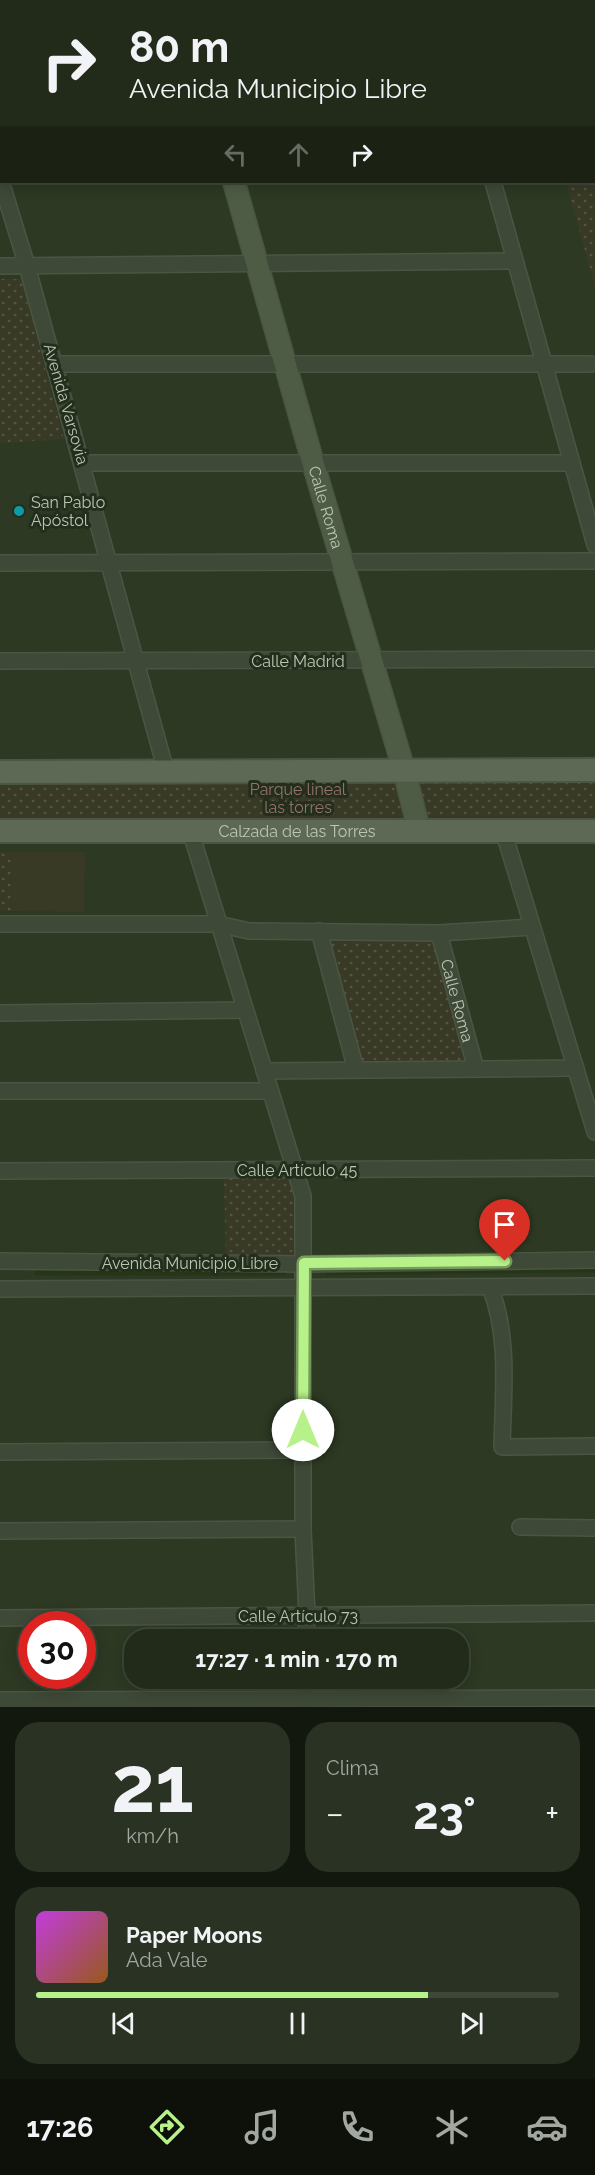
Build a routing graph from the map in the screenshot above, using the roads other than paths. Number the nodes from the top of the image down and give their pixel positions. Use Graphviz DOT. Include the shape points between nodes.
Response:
graph roads {
  1 [pos="2,183"];
  2 [pos="234,183"];
  3 [pos="493,183"];
  4 [pos="514,261"];
  5 [pos="257,263"];
  6 [pos="0,266"];
  7 [pos="27,266"];
  8 [pos="54,364"];
  9 [pos="285,364"];
  10 [pos="543,364"];
  11 [pos="591,364"];
  12 [pos="82,463"];
  13 [pos="313,463"];
  14 [pos="571,463"];
  15 [pos="595,545"];
  16 [pos="342,561"];
  17 [pos="595,561"];
  18 [pos="0,562"];
  19 [pos="108,562"];
  20 [pos="595,659"];
  21 [pos="135,660"];
  22 [pos="0,661"];
  23 [pos="372,661"];
  24 [pos="405,770"];
  25 [pos="595,770"];
  26 [pos="166,771"];
  27 [pos="0,772"];
  28 [pos="190,830"];
  29 [pos="419,830"];
  30 [pos="503,830"];
  31 [pos="0,831"];
  32 [pos="595,831"];
  33 [pos="0,924"];
  34 [pos="218,924"];
  35 [pos="532,927"];
  36 [pos="319,931"];
  37 [pos="439,933"];
  38 [pos="245,1010"];
  39 [pos="0,1013"];
  40 [pos="576,1068"];
  41 [pos="476,1069"];
  42 [pos="356,1070"];
  43 [pos="264,1071"];
  44 [pos="0,1091"];
  45 [pos="270,1091"];
  46 [pos="595,1132"];
  47 [pos="595,1168"];
  48 [pos="297,1170"];
  49 [pos="0,1171"];
  50 [pos="595,1260"];
  51 [pos="0,1261"];
  52 [pos="304,1263"];
  53 [pos="595,1286"];
  54 [pos="490,1287"];
  55 [pos="303,1288"];
  56 [pos="0,1289"];
  57 [pos="595,1446"];
  58 [pos="303,1450"];
  59 [pos="0,1452"];
  60 [pos="520,1527"];
  61 [pos="595,1528"];
  62 [pos="303,1529"];
  63 [pos="0,1531"];
  64 [pos="595,1613"];
  65 [pos="307,1616"];
  66 [pos="0,1618"];
  67 [pos="306,1629"];
  68 [pos="595,1698"];
  69 [pos="0,1700"];
  70 [pos="304,1703"];
  1 -- 7 [label="street, Avenida Varsovia"];
  2 -- 5 [label="street, Calle Roma"];
  3 -- 4 [label="street"];
  4 -- 5 [label="street"];
  4 -- 10 [label="street"];
  5 -- 7 [label="street"];
  5 -- 9 [label="street, Calle Roma"];
  6 -- 7 [label="street"];
  7 -- 8 [label="street, Avenida Varsovia"];
  8 -- 9 [label="street"];
  8 -- 12 [label="street, Avenida Varsovia"];
  9 -- 10 [label="street"];
  9 -- 13 [label="street, Calle Roma"];
  10 -- 11 [label="street"];
  10 -- 14 [label="street"];
  12 -- 13 [label="street"];
  12 -- 19 [label="street, Avenida Varsovia"];
  13 -- 14 [label="street"];
  13 -- 16 [label="street, Calle Roma"];
  14 -- 15 [label="street"];
  16 -- 17 [label="street"];
  16 -- 19 [label="street"];
  16 -- 23 [label="street, Calle Roma"];
  18 -- 19 [label="street"];
  19 -- 21 [label="street, Avenida Varsovia"];
  20 -- 23 [label="street, Calle Madrid"];
  21 -- 22 [label="street, Calle Madrid"];
  21 -- 23 [label="street, Calle Madrid"];
  21 -- 26 [label="street, Avenida Varsovia"];
  23 -- 24 [label="street, Calle Roma"];
  24 -- 25 [label="main road"];
  24 -- 26 [label="main road"];
  24 -- 29 [label="street, Calle Roma"];
  26 -- 27 [label="main road"];
  28 -- 29 [label="main road, Calzada de las Torres"];
  28 -- 31 [label="main road, Calzada de las Torres"];
  28 -- 34 [label="street"];
  29 -- 30 [label="main road, Calzada de las Torres"];
  30 -- 32 [label="main road, Calzada de las Torres"];
  30 -- 35 [label="street"];
  33 -- 34 [label="street"];
  34 -- 36 [label="street" via="249,931"];
  34 -- 38 [label="street"];
  35 -- 37 [label="street"];
  35 -- 40 [label="street"];
  36 -- 37 [label="street"];
  36 -- 42 [label="street"];
  37 -- 41 [label="street, Calle Roma"];
  38 -- 39 [label="street"];
  38 -- 43 [label="street"];
  40 -- 41 [label="street"];
  40 -- 46 [label="street"];
  41 -- 42 [label="street"];
  42 -- 43 [label="street"];
  43 -- 45 [label="street"];
  44 -- 45 [label="street"];
  45 -- 48 [label="street"];
  47 -- 48 [label="street, Calle Artículo 45"];
  48 -- 49 [label="street, Calle Artículo 45"];
  48 -- 52 [label="street" via="303,1196"];
  50 -- 52 [label="street, Avenida Municipio Libre"];
  51 -- 52 [label="street, Avenida Municipio Libre"];
  52 -- 55 [label="street"];
  53 -- 54 [label="street, Avenida Municipio Libre"];
  54 -- 55 [label="street, Avenida Municipio Libre"];
  54 -- 57 [label="street" via="501,1324 502,1447"];
  55 -- 56 [label="street, Avenida Municipio Libre"];
  55 -- 58 [label="street"];
  58 -- 59 [label="street"];
  58 -- 62 [label="street"];
  60 -- 61 [label="street"];
  62 -- 63 [label="street"];
  62 -- 65 [label="street"];
  64 -- 65 [label="street, Calle Artículo 73"];
  65 -- 66 [label="street, Calle Artículo 73"];
  65 -- 67 [label="street"];
  68 -- 70 [label="street"];
  69 -- 70 [label="street"];
}
